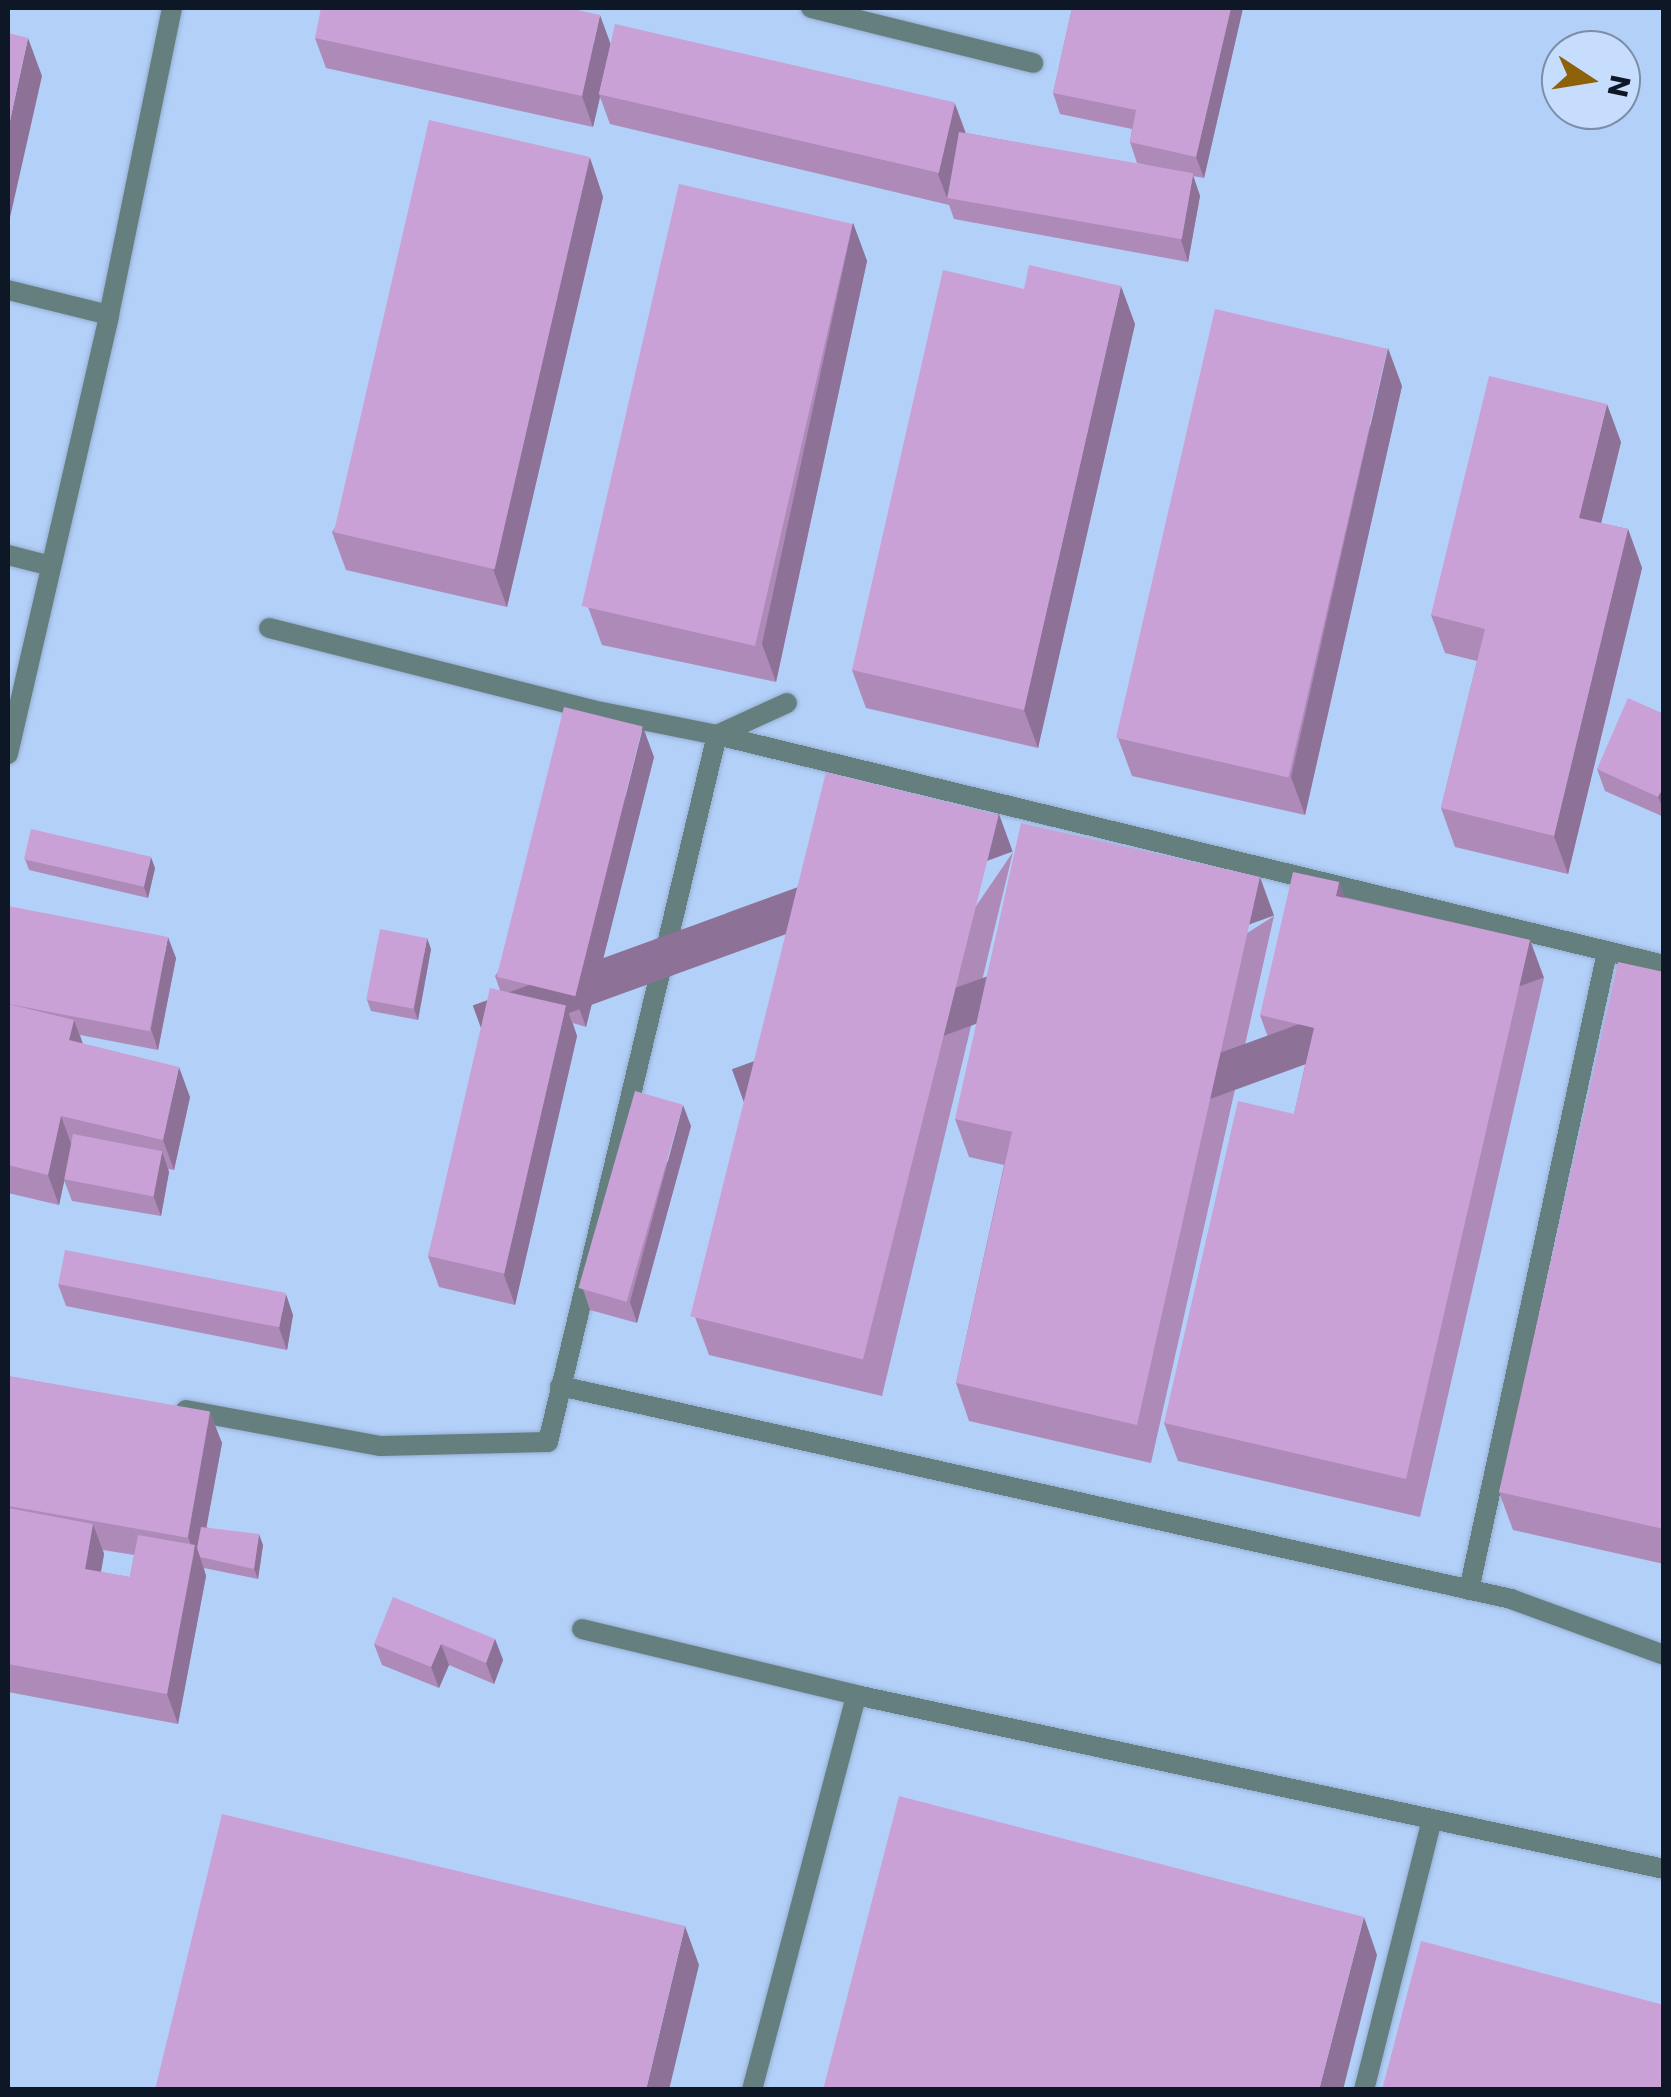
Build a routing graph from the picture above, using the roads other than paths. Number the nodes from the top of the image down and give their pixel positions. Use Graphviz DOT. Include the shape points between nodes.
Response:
graph roads {
  1 [pos="172,8"];
  2 [pos="811,8"];
  3 [pos="1034,63"];
  4 [pos="8,290"];
  5 [pos="109,315"];
  6 [pos="8,555"];
  7 [pos="51,566"];
  8 [pos="268,628"];
  9 [pos="786,702"];
  10 [pos="717,735"];
  11 [pos="8,754"];
  12 [pos="1607,952"];
  13 [pos="1664,965"];
  14 [pos="560,1386"];
  15 [pos="157,1404"];
  16 [pos="1470,1590"];
  17 [pos="582,1629"];
  18 [pos="1664,1655"];
  19 [pos="856,1696"];
  20 [pos="1432,1819"];
  21 [pos="1664,1869"];
  22 [pos="752,2090"];
  23 [pos="1364,2090"];
  1 -- 5 [label="lane"];
  2 -- 3 [label="lane"];
  4 -- 5 [label="lane"];
  5 -- 7 [label="lane"];
  6 -- 7 [label="lane"];
  7 -- 11 [label="lane"];
  8 -- 10 [label="lane"];
  9 -- 10 [label="lane"];
  10 -- 12 [label="lane"];
  10 -- 14 [label="lane"];
  12 -- 13 [label="lane"];
  12 -- 16 [label="lane"];
  14 -- 15 [label="lane" via="548,1442 382,1446"];
  14 -- 16 [label="lane"];
  16 -- 18 [label="lane" via="1511,1598"];
  17 -- 19 [label="lane"];
  19 -- 20 [label="lane"];
  19 -- 22 [label="lane"];
  20 -- 21 [label="lane"];
  20 -- 23 [label="lane"];
}
